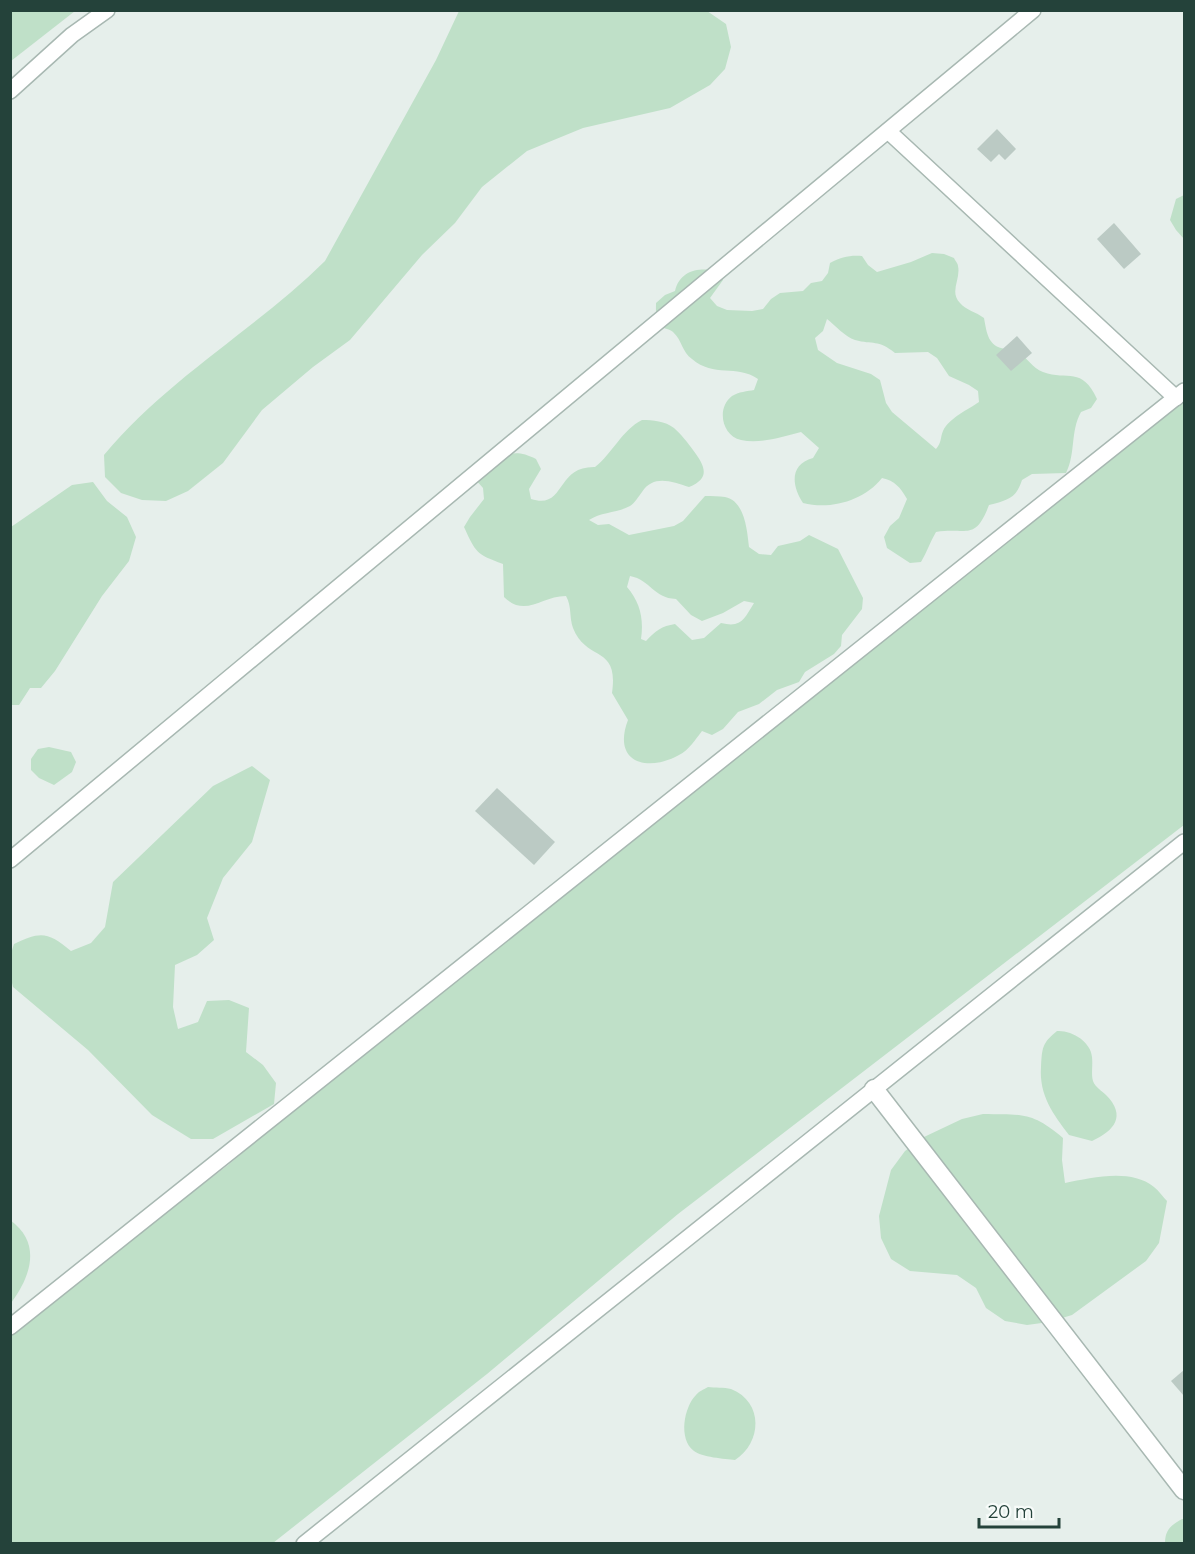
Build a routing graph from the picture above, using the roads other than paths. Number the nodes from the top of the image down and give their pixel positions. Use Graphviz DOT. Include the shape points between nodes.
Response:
graph roads {
  1 [pos="107,10"];
  2 [pos="1033,10"];
  3 [pos="10,91"];
  4 [pos="888,131"];
  5 [pos="1180,395"];
  6 [pos="1185,843"];
  7 [pos="10,860"];
  8 [pos="874,1089"];
  9 [pos="10,1327"];
  10 [pos="1185,1490"];
  11 [pos="304,1544"];
  1 -- 3 [label="lane" via="72,35"];
  2 -- 4 [label="lane"];
  4 -- 5 [label="lane"];
  4 -- 7 [label="lane"];
  5 -- 9 [label="lane"];
  6 -- 8 [label="lane"];
  8 -- 10 [label="street"];
  8 -- 11 [label="lane"];
}
